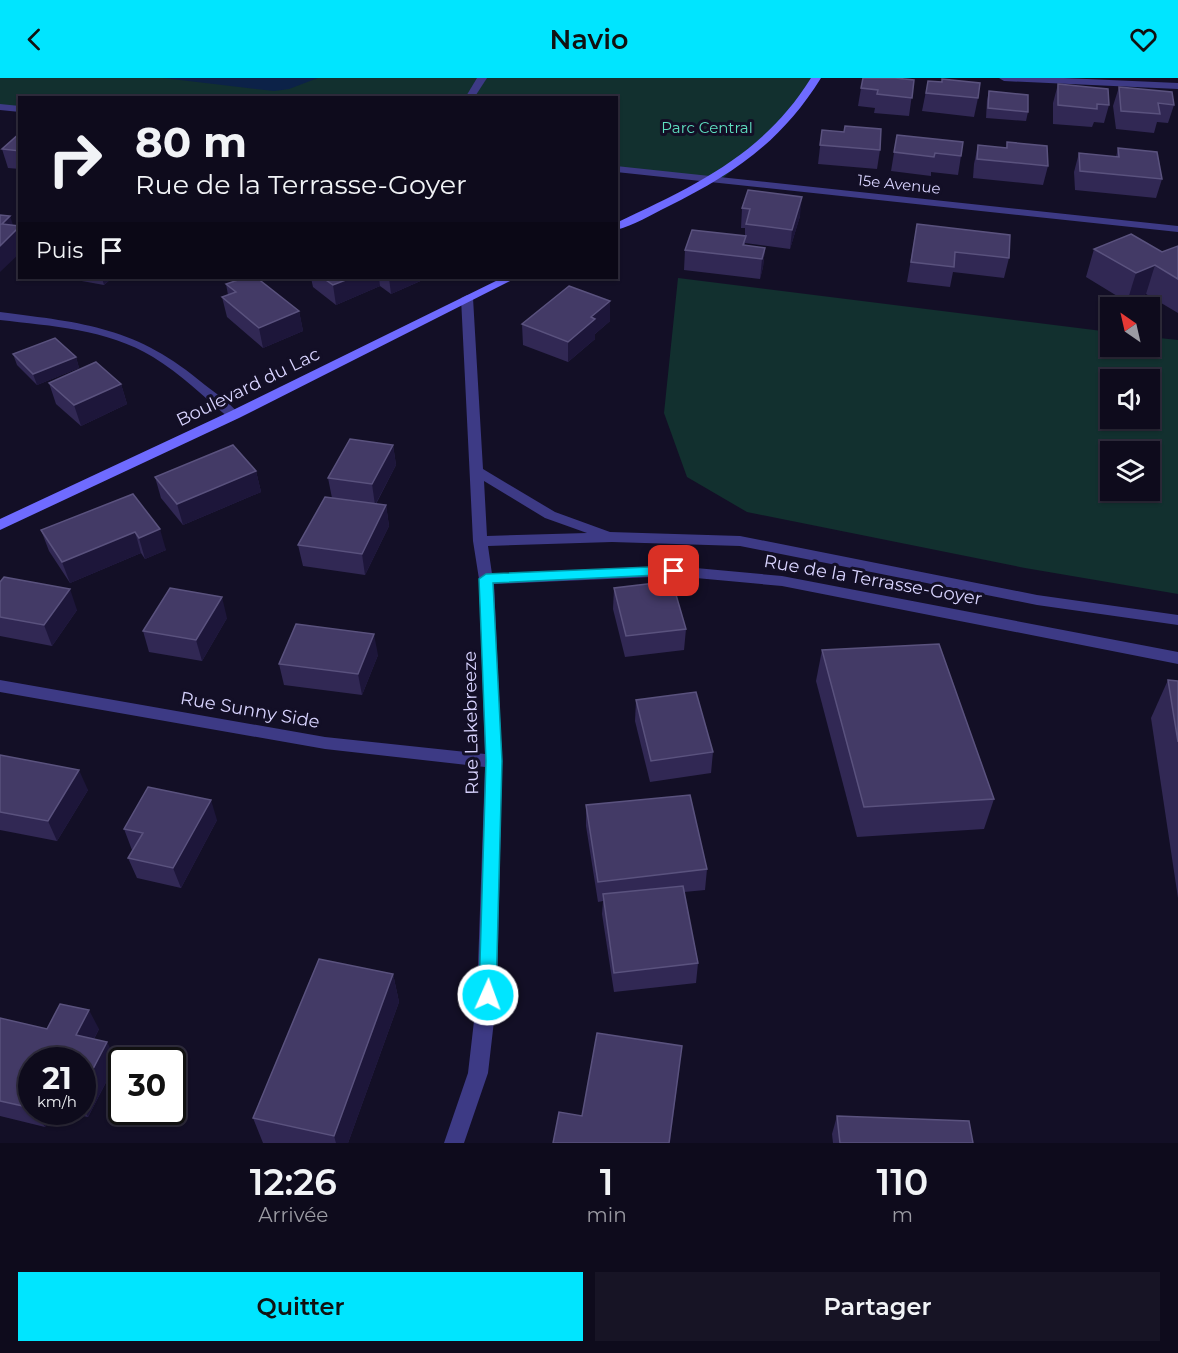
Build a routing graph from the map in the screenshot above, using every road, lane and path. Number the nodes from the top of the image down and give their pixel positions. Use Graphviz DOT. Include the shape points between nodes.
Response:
graph roads {
  1 [pos="482,78"];
  2 [pos="816,78"];
  3 [pos="1004,78"];
  4 [pos="1178,86"];
  5 [pos="470,96"];
  6 [pos="0,108"];
  7 [pos="18,109"];
  8 [pos="618,169"];
  9 [pos="712,179"];
  10 [pos="618,225"];
  11 [pos="1178,229"];
  12 [pos="508,279"];
  13 [pos="467,298"];
  14 [pos="0,316"];
  15 [pos="234,415"];
  16 [pos="476,471"];
  17 [pos="0,525"];
  18 [pos="612,537"];
  19 [pos="480,541"];
  20 [pos="486,579"];
  21 [pos="1178,620"];
  22 [pos="1178,658"];
  23 [pos="0,686"];
  24 [pos="494,761"];
  25 [pos="454,1143"];
  1 -- 5 [label="street"];
  2 -- 9 [label="street" via="805,100 771,137"];
  3 -- 4 [label="street"];
  6 -- 7 [label="street"];
  8 -- 9 [label="street, 15e Avenue"];
  9 -- 10 [label="street"];
  9 -- 11 [label="street, 15e Avenue"];
  12 -- 13 [label="street, Boulevard du Lac"];
  13 -- 15 [label="street, Boulevard du Lac"];
  13 -- 16 [label="street, Rue Lakebreeze"];
  14 -- 15 [label="street" via="88,327 121,337 156,354"];
  15 -- 17 [label="street, Boulevard du Lac"];
  16 -- 18 [label="street, Rue de la Terrasse-Goyer" via="550,515"];
  16 -- 19 [label="street, Rue Lakebreeze"];
  18 -- 19 [label="street, Rue de la Terrasse-Goyer"];
  18 -- 21 [label="street, Rue de la Terrasse-Goyer" via="740,541 1037,600"];
  19 -- 20 [label="street, Rue Lakebreeze"];
  20 -- 22 [label="street, Rue de la Terrasse-Goyer" via="674,571 782,581"];
  20 -- 24 [label="street, Rue Lakebreeze"];
  23 -- 24 [label="street, Rue Sunny Side" via="325,743"];
  24 -- 25 [label="street, Rue Lakebreeze" via="488,995 478,1073"];
}
